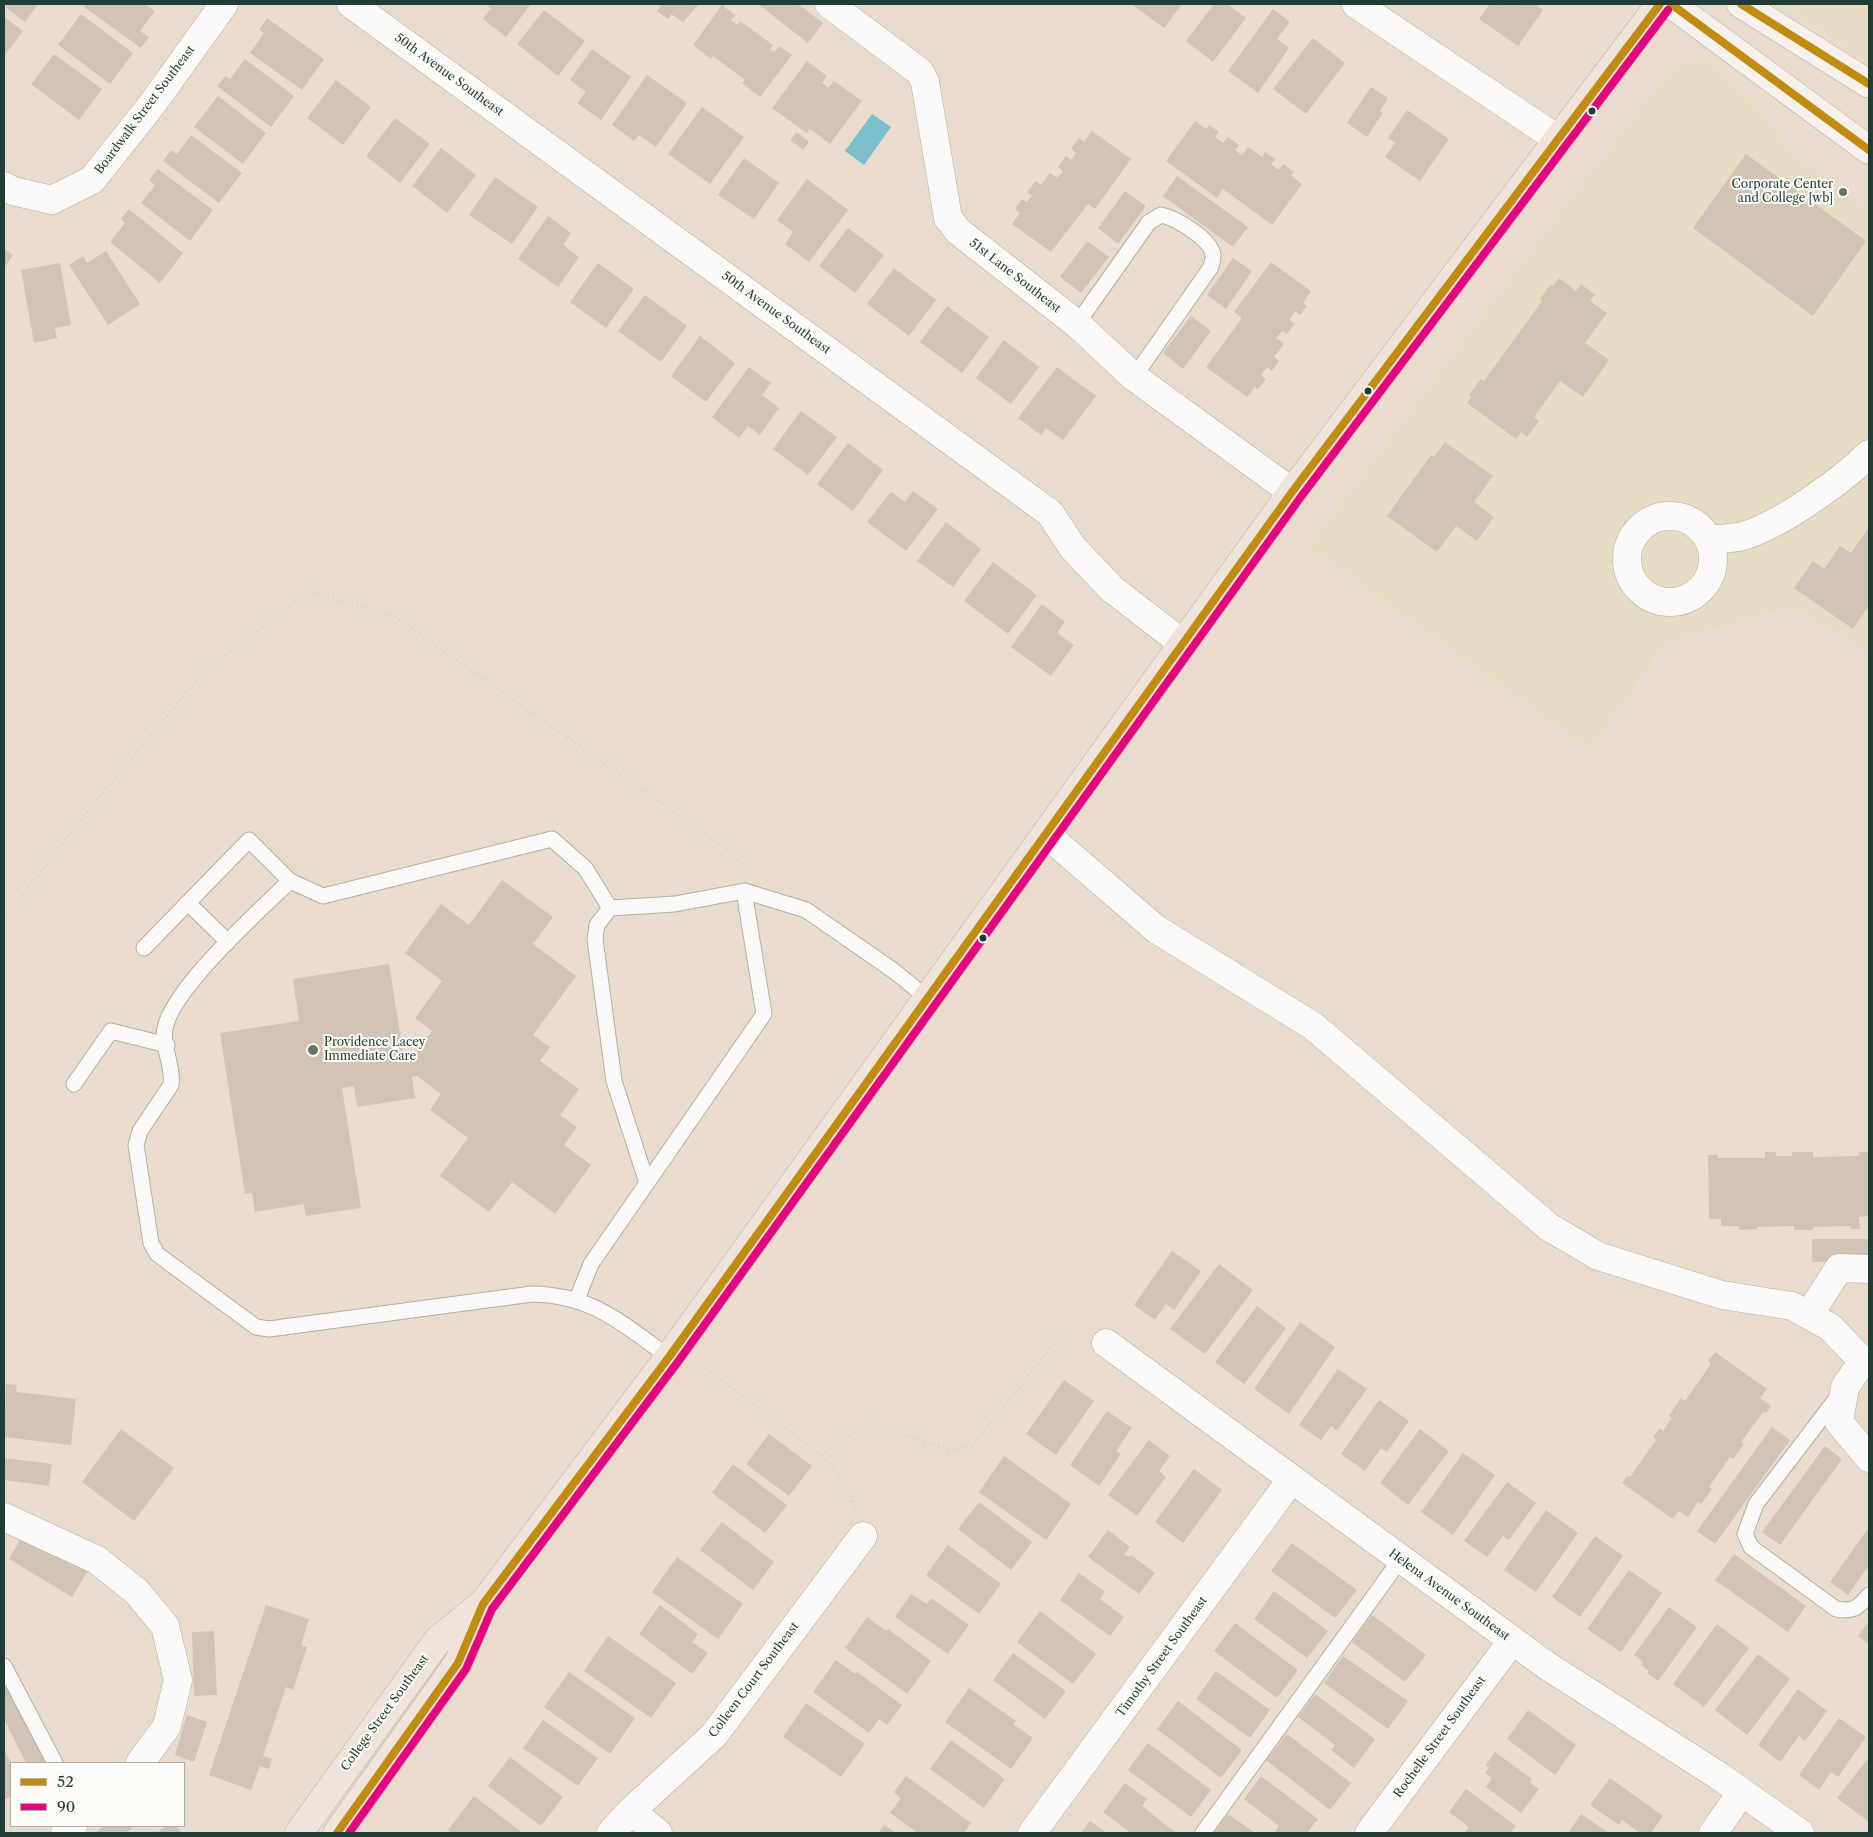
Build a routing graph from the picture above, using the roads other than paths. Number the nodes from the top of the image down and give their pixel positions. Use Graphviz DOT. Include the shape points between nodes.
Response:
graph roads {
  1 [pos="224,4"];
  2 [pos="350,4"];
  3 [pos="829,4"];
  4 [pos="1356,4"];
  5 [pos="1660,4"];
  6 [pos="1671,4"];
  7 [pos="1741,4"];
  8 [pos="1869,84"];
  9 [pos="1559,140"];
  10 [pos="1869,150"];
  11 [pos="4,186"];
  12 [pos="1077,324"];
  13 [pos="1134,377"];
  14 [pos="1869,454"];
  15 [pos="1292,492"];
  16 [pos="1709,540"];
  17 [pos="1182,643"];
  18 [pos="1047,835"];
  19 [pos="290,881"];
  20 [pos="744,891"];
  21 [pos="188,903"];
  22 [pos="610,908"];
  23 [pos="228,942"];
  24 [pos="144,948"];
  25 [pos="926,997"];
  26 [pos="167,1045"];
  27 [pos="74,1084"];
  28 [pos="647,1183"];
  29 [pos="1869,1268"];
  30 [pos="577,1299"];
  31 [pos="1810,1315"];
  32 [pos="1106,1343"];
  33 [pos="672,1352"];
  34 [pos="1866,1364"];
  35 [pos="1845,1387"];
  36 [pos="1869,1458"];
  37 [pos="1291,1480"];
  38 [pos="4,1517"];
  39 [pos="863,1536"];
  40 [pos="1400,1560"];
  41 [pos="1869,1595"];
  42 [pos="483,1604"];
  43 [pos="1512,1641"];
  44 [pos="4,1666"];
  45 [pos="54,1762"];
  46 [pos="141,1762"];
  47 [pos="1742,1792"];
  48 [pos="631,1811"];
  49 [pos="299,1833"];
  50 [pos="337,1833"];
  51 [pos="611,1833"];
  52 [pos="658,1833"];
  53 [pos="1032,1833"];
  54 [pos="1203,1833"];
  55 [pos="1369,1833"];
  56 [pos="1713,1833"];
  57 [pos="1800,1833"];
  1 -- 11 [label="street, Boardwalk Street Southeast" via="153,103 92,180 52,200"];
  2 -- 17 [label="street, 50th Avenue Southeast" via="1050,513 1073,548 1112,589"];
  3 -- 12 [label="street, 51st Lane Southeast" via="920,72 925,82 948,218 958,231"];
  4 -- 9 [label="street"];
  5 -- 9 [label="main road, College Street Southeast"];
  6 -- 10 [label="street"];
  7 -- 8 [label="street"];
  9 -- 15 [label="main road, College Street Southeast"];
  12 -- 13 [label="street, 51st Lane Southeast"];
  12 -- 13 [label="lane" via="1149,222 1161,215 1172,217 1206,242 1213,255 1211,267"];
  13 -- 15 [label="street, 51st Lane Southeast"];
  14 -- 16 [label="street" via="1794,511 1743,536"];
  15 -- 17 [label="main road, College Street Southeast"];
  17 -- 18 [label="main road, College Street Southeast"];
  18 -- 25 [label="main road, College Street Southeast"];
  18 -- 31 [label="street" via="1156,929 1313,1026 1557,1232 1598,1256 1722,1295 1792,1306"];
  19 -- 21 [label="lane" via="249,840"];
  19 -- 22 [label="lane" via="323,896 552,840 585,868"];
  19 -- 23 [label="lane"];
  20 -- 22 [label="lane" via="675,904"];
  20 -- 25 [label="lane" via="806,910 894,970"];
  20 -- 28 [label="lane" via="764,1014"];
  21 -- 23 [label="lane"];
  21 -- 24 [label="lane"];
  22 -- 28 [label="lane" via="597,925 594,939 614,1081"];
  23 -- 26 [label="lane" via="179,998 165,1029"];
  25 -- 33 [label="main road, College Street Southeast"];
  26 -- 27 [label="lane" via="111,1031"];
  26 -- 30 [label="lane" via="171,1085 140,1131 136,1145 151,1243 157,1254 242,1319 269,1330 532,1294 558,1294"];
  28 -- 30 [label="lane" via="591,1264"];
  29 -- 31 [label="street" via="1839,1268"];
  30 -- 33 [label="lane"];
  31 -- 34 [label="street" via="1830,1327"];
  32 -- 37 [label="street, Helena Avenue Southeast"];
  33 -- 42 [label="main road, College Street Southeast"];
  34 -- 35 [label="street"];
  35 -- 36 [label="street" via="1839,1422"];
  35 -- 41 [label="lane" via="1756,1504 1745,1534 1751,1547 1836,1609 1849,1611 1861,1605"];
  37 -- 40 [label="street, Helena Avenue Southeast"];
  37 -- 53 [label="street, Timothy Street Southeast"];
  38 -- 46 [label="street" via="97,1560 137,1592 165,1626 178,1680 167,1726"];
  39 -- 48 [label="street, Colleen Court Southeast" via="714,1735"];
  40 -- 43 [label="street, Helena Avenue Southeast"];
  40 -- 54 [label="lane"];
  42 -- 49 [label="main road, College Street Southeast" via="438,1640"];
  42 -- 50 [label="main road, College Street Southeast" via="458,1663"];
  43 -- 47 [label="street, Helena Avenue Southeast"];
  43 -- 55 [label="street, Rochelle Street Southeast"];
  44 -- 45 [label="lane"];
  47 -- 56 [label="street"];
  47 -- 57 [label="street, Helena Avenue Southeast"];
  48 -- 51 [label="street, Colleen Court Southeast"];
  48 -- 52 [label="street"];
}
